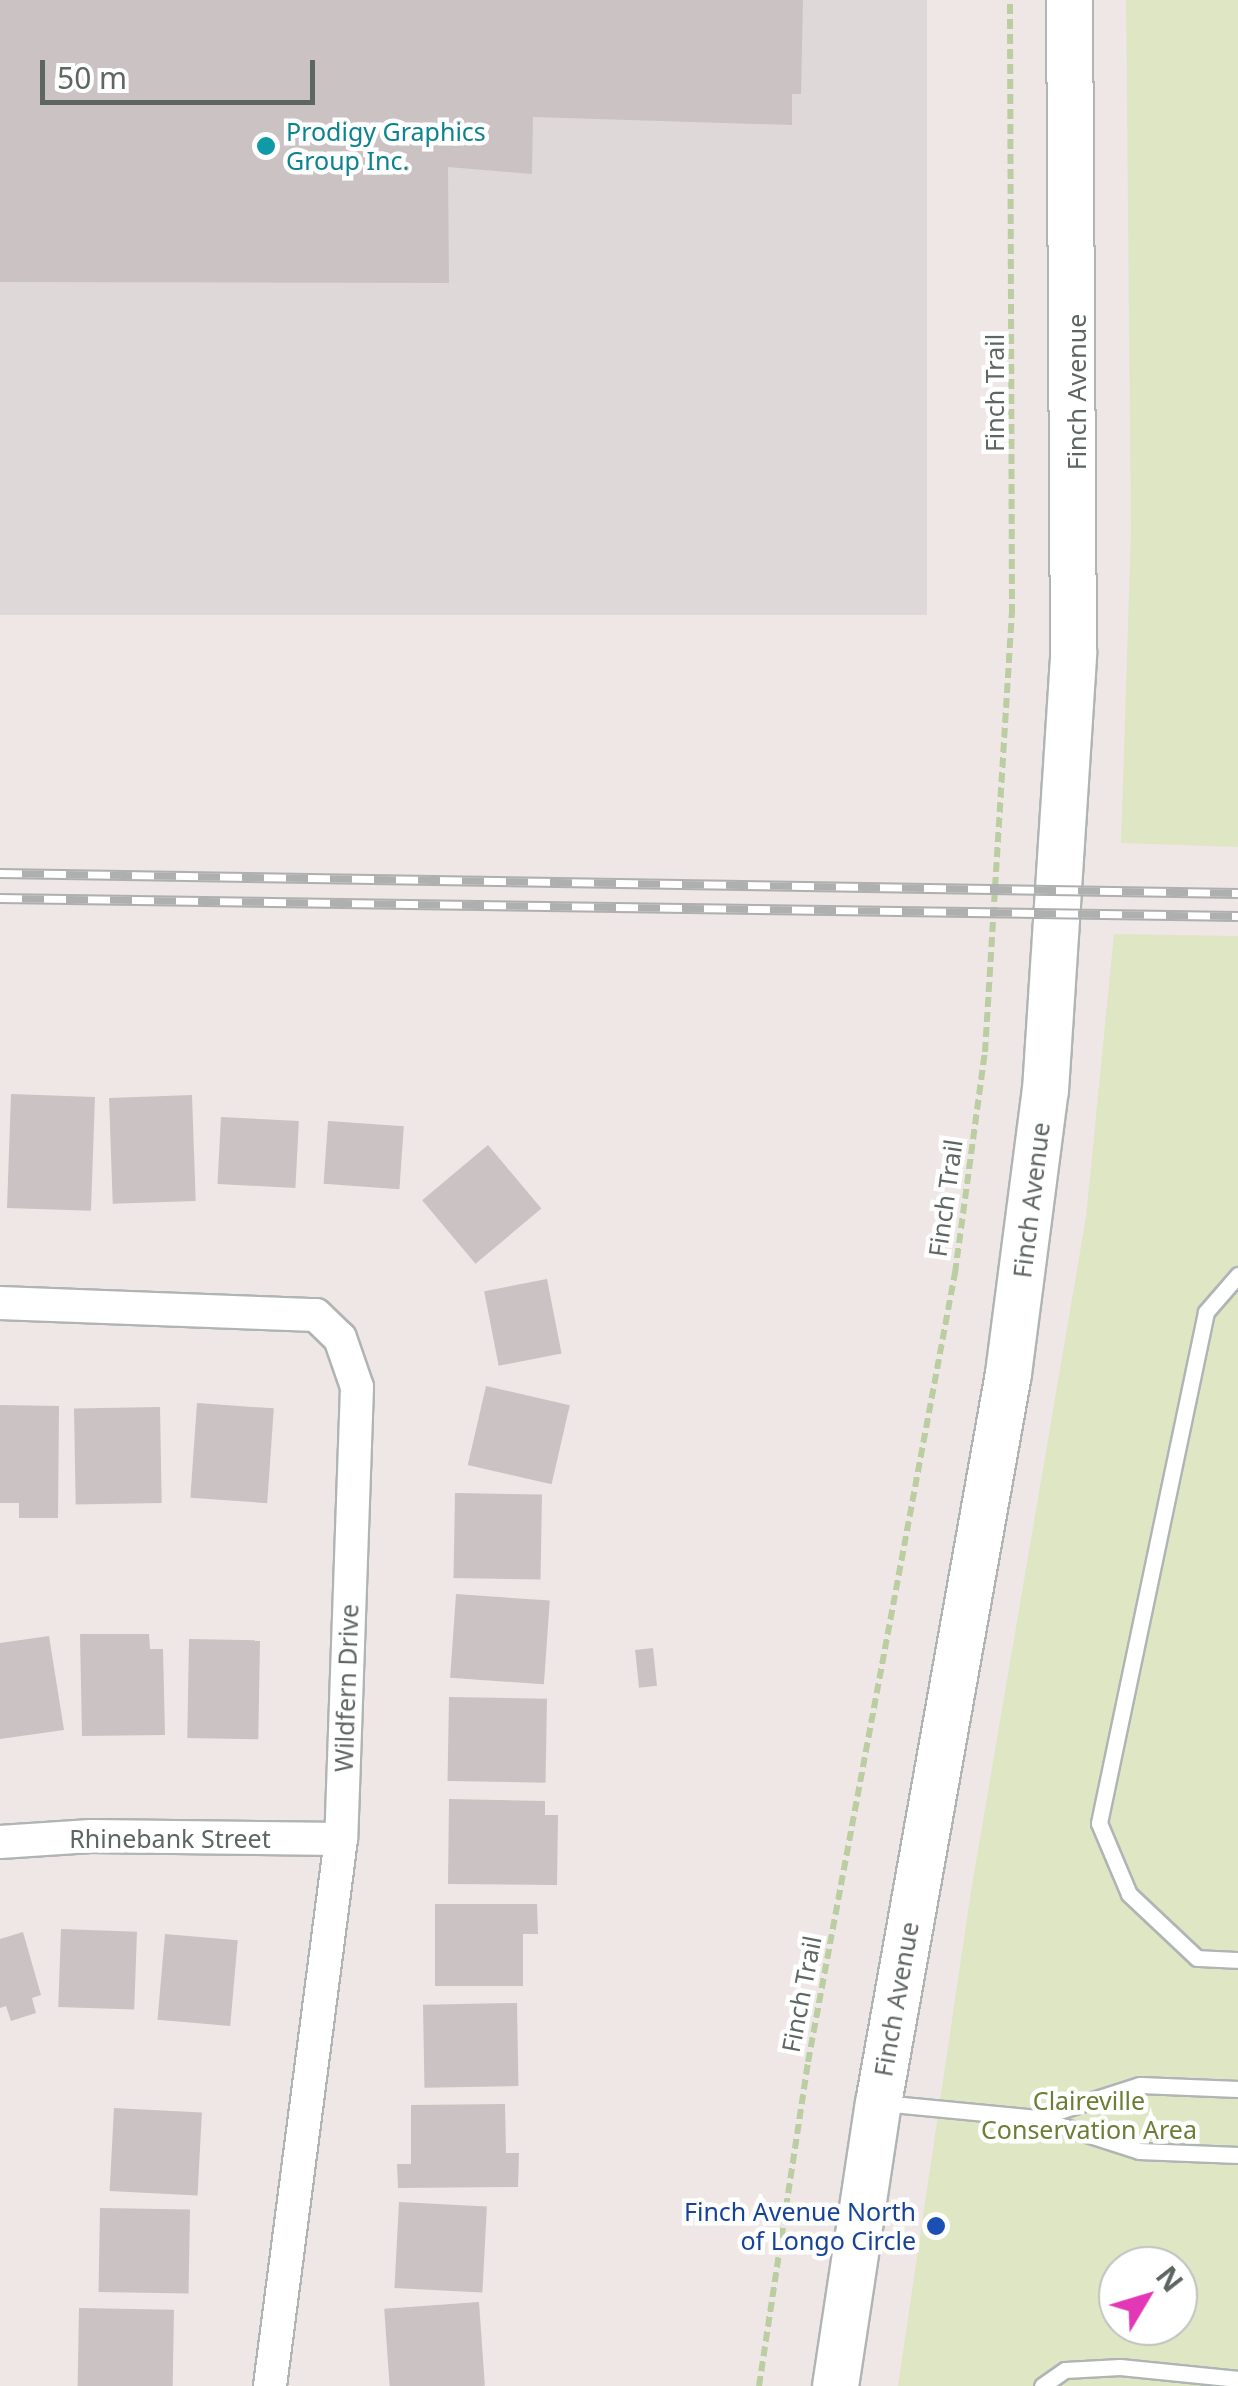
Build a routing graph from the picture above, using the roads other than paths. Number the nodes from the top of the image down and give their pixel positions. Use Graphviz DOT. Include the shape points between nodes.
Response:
graph roads {
  1 [pos="1069,0"];
  2 [pos="1238,1275"];
  3 [pos="0,1303"];
  4 [pos="341,1839"];
  5 [pos="0,1842"];
  6 [pos="1238,1960"];
  7 [pos="1238,2088"];
  8 [pos="878,2103"];
  9 [pos="1037,2118"];
  10 [pos="1238,2155"];
  11 [pos="1238,2379"];
  12 [pos="1198,2381"];
  13 [pos="270,2386"];
  14 [pos="835,2386"];
  15 [pos="1042,2386"];
  1 -- 8 [label="main road, Finch Avenue" via="1077,501 1068,780 1046,1072 1008,1373"];
  2 -- 6 [label="lane" via="1206,1312 1098,1823 1129,1894 1198,1958"];
  3 -- 4 [label="street, Wildfern Drive" via="277,1310 316,1315 340,1338 356,1387"];
  4 -- 5 [label="street, Rhinebank Street" via="90,1836"];
  4 -- 13 [label="street, Wildfern Drive"];
  7 -- 9 [label="lane" via="1140,2086"];
  8 -- 9 [label="lane"];
  8 -- 14 [label="main road, Finch Avenue"];
  9 -- 10 [label="lane" via="1139,2150"];
  11 -- 12 [label="lane"];
  12 -- 15 [label="lane" via="1084,2369 1065,2370"];
}
